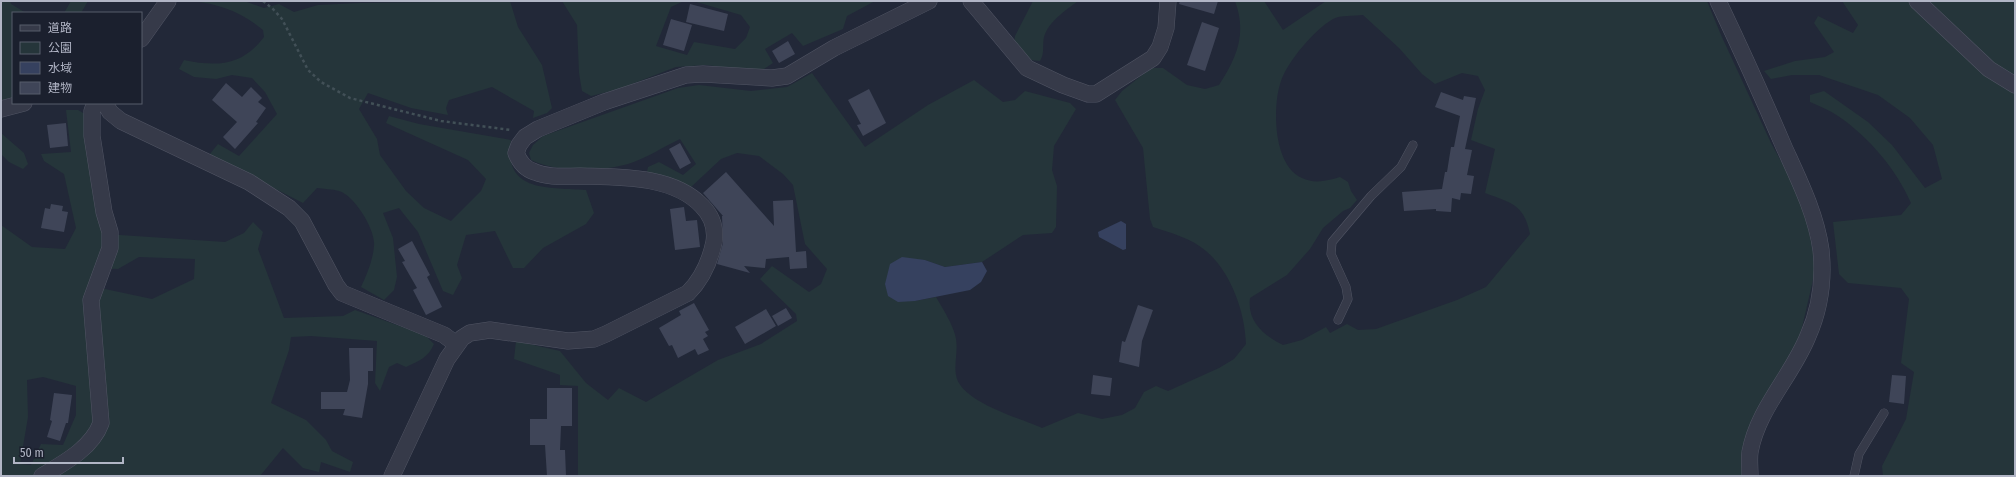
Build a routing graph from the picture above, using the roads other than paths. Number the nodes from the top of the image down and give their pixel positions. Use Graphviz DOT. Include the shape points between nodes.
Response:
graph roads {
  1 [pos="168,1"];
  2 [pos="929,1"];
  3 [pos="971,1"];
  4 [pos="1168,1"];
  5 [pos="1718,1"];
  6 [pos="1918,1"];
  7 [pos="142,38"];
  8 [pos="2015,85"];
  9 [pos="20,104"];
  10 [pos="95,104"];
  11 [pos="106,104"];
  12 [pos="1,109"];
  13 [pos="1413,145"];
  14 [pos="1338,320"];
  15 [pos="456,344"];
  16 [pos="1884,413"];
  17 [pos="42,476"];
  18 [pos="392,476"];
  19 [pos="1750,476"];
  20 [pos="1854,476"];
  1 -- 7 [label="street"];
  2 -- 15 [label="street" via="834,48 787,76 772,78 686,75 604,102 538,129 525,138 516,153 523,166 536,173 636,180 668,185 689,195 712,219 715,234 712,252 700,279 688,292 606,334 568,341 490,330 470,334"];
  3 -- 4 [label="street" via="1026,68 1039,76 1088,94 1096,94 1153,58 1160,47 1166,28"];
  5 -- 19 [label="street" via="1808,202 1821,250 1822,271 1818,309 1799,357 1756,428 1750,453"];
  6 -- 8 [label="street" via="1989,69"];
  9 -- 12 [label="street"];
  10 -- 17 [label="street" via="92,111 92,136 104,212 110,232 110,248 91,300 101,423 98,432 89,443"];
  11 -- 15 [label="street" via="110,112 122,121 249,182 289,208 302,221 342,293 444,335"];
  13 -- 14 [label="lane" via="1401,167 1371,196 1332,242 1331,254 1346,287 1348,299"];
  15 -- 18 [label="street" via="437,377"];
  16 -- 20 [label="lane" via="1859,454"];
}
